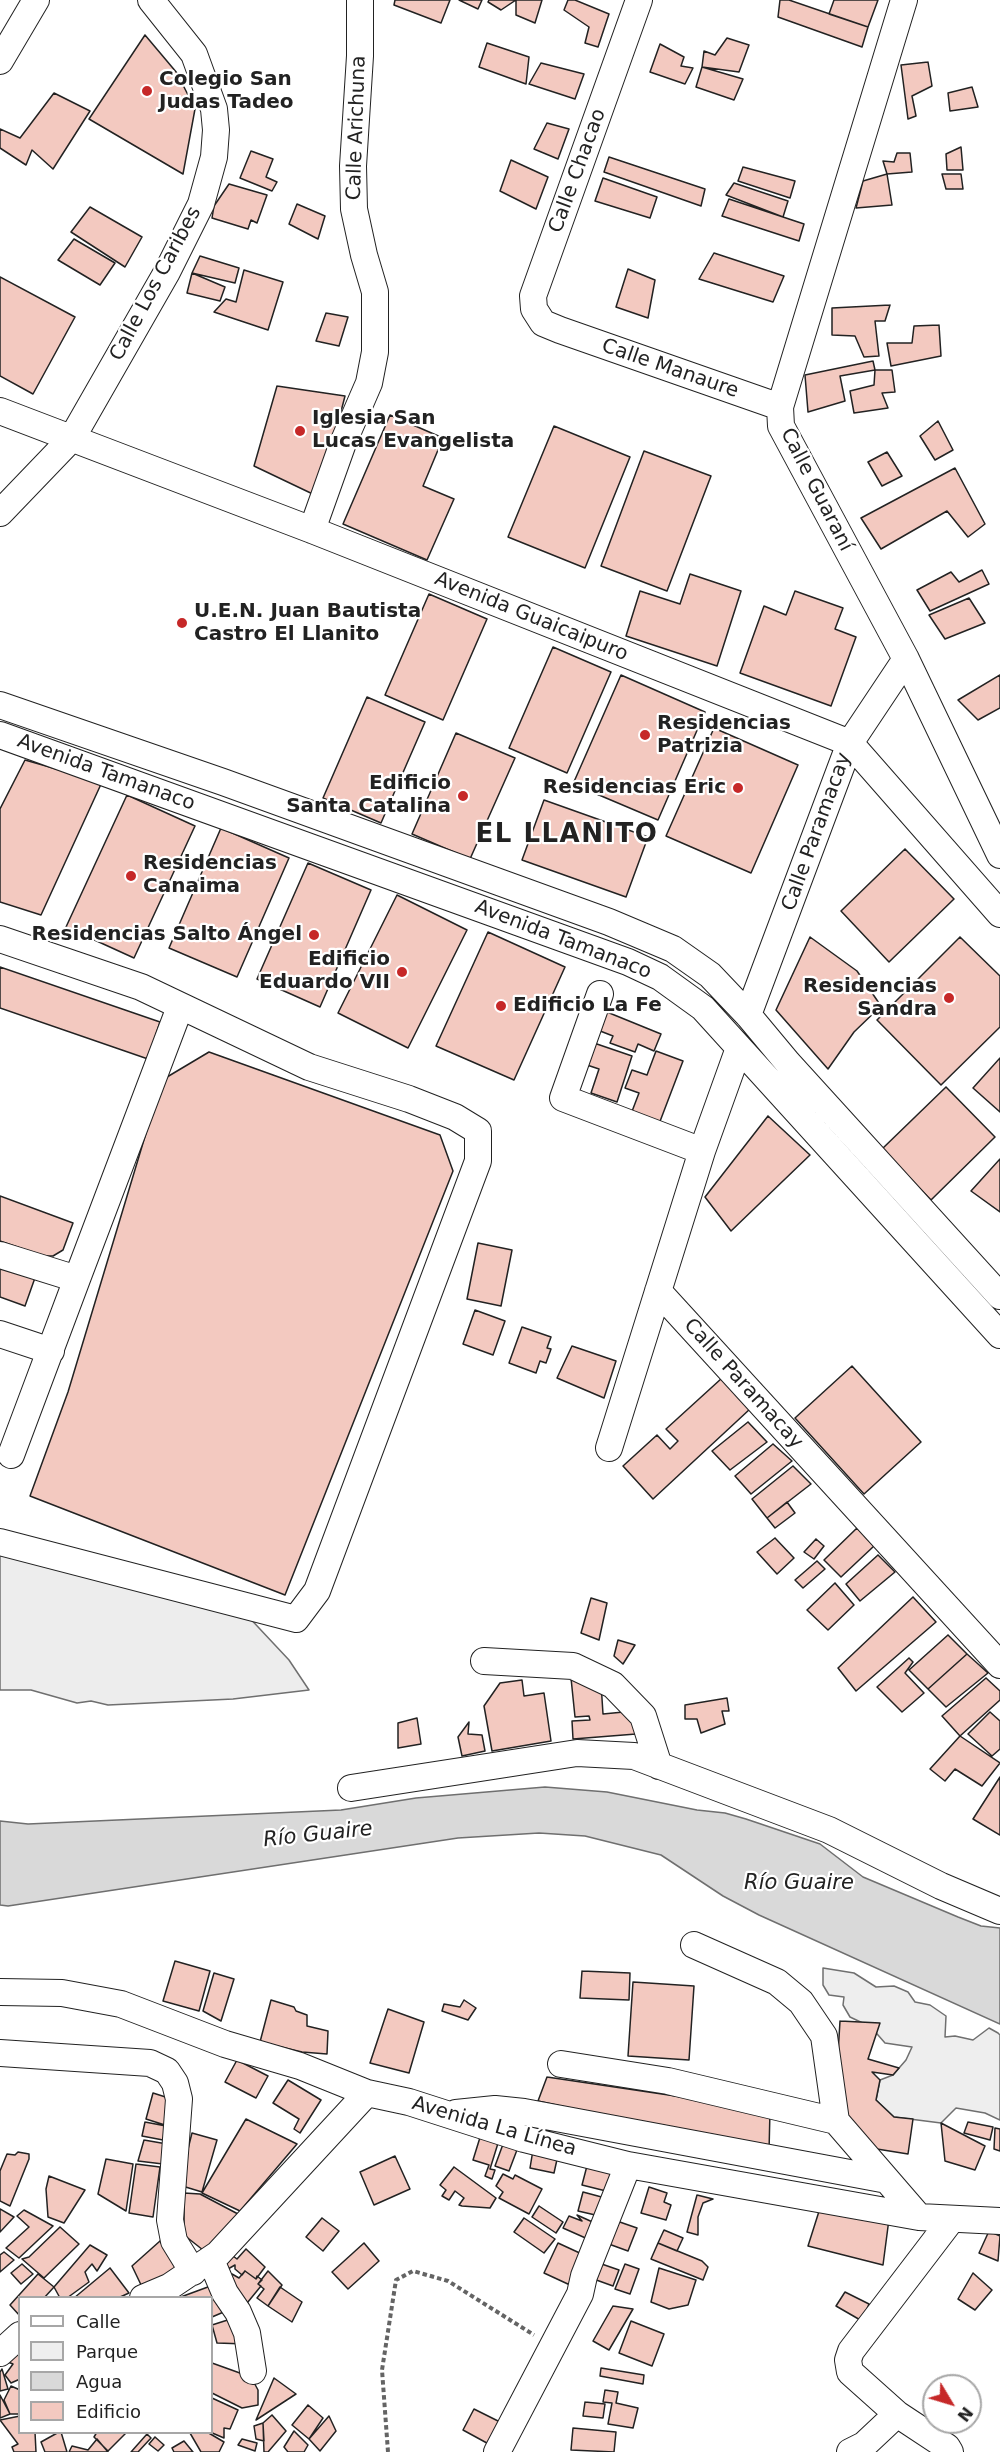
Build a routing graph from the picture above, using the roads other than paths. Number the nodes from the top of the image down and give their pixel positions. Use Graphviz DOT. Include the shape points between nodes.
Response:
graph roads {
  1 [pos="36,0"];
  2 [pos="151,0"];
  3 [pos="360,0"];
  4 [pos="639,0"];
  5 [pos="904,0"];
  6 [pos="0,62"];
  7 [pos="560,330"];
  8 [pos="780,407"];
  9 [pos="0,411"];
  10 [pos="72,438"];
  11 [pos="0,513"];
  12 [pos="312,531"];
  13 [pos="906,659"];
  14 [pos="0,705"];
  15 [pos="0,735"];
  16 [pos="850,743"];
  17 [pos="1000,855"];
  18 [pos="1000,914"];
  19 [pos="0,939"];
  20 [pos="600,994"];
  21 [pos="180,1007"];
  22 [pos="748,1015"];
  23 [pos="740,1048"];
  24 [pos="702,1150"];
  25 [pos="0,1255"];
  26 [pos="77,1279"];
  27 [pos="658,1291"];
  28 [pos="1000,1296"];
  29 [pos="0,1334"];
  30 [pos="1000,1335"];
  31 [pos="51,1352"];
  32 [pos="609,1448"];
  33 [pos="11,1455"];
  34 [pos="0,1542"];
  35 [pos="484,1661"];
  36 [pos="1000,1665"];
  37 [pos="659,1766"];
  38 [pos="351,1788"];
  39 [pos="1000,1911"];
  40 [pos="694,1945"];
  41 [pos="0,1992"];
  42 [pos="0,2054"];
  43 [pos="561,2064"];
  44 [pos="367,2093"];
  45 [pos="449,2114"];
  46 [pos="836,2121"];
  47 [pos="628,2165"];
  48 [pos="887,2180"];
  49 [pos="920,2217"];
  50 [pos="951,2220"];
  51 [pos="994,2224"];
  52 [pos="202,2266"];
  53 [pos="157,2295"];
  54 [pos="18,2337"];
  55 [pos="0,2354"];
  56 [pos="253,2371"];
  57 [pos="897,2414"];
  58 [pos="497,2452"];
  59 [pos="850,2452"];
  60 [pos="950,2452"];
  1 -- 6 [label="street"];
  2 -- 10 [label="street, Calle Los Caribes" via="180,34 200,68 213,109 214,158 190,228"];
  3 -- 12 [label="street, Calle Arichuna" via="354,209 375,292 375,352 369,383"];
  4 -- 7 [label="street, Calle Chacao" via="533,296 534,309 543,323"];
  5 -- 8 [label="street, Calle Guaraní"];
  7 -- 8 [label="street, Calle Manaure"];
  8 -- 13 [label="street, Calle Guaraní" via="781,426"];
  9 -- 10 [label="street, Avenida Guaicaipuro"];
  10 -- 11 [label="street, Calle Los Caribes"];
  10 -- 12 [label="street, Avenida Guaicaipuro"];
  12 -- 16 [label="street, Avenida Guaicaipuro"];
  13 -- 16 [label="street, Calle Paramacay"];
  13 -- 17 [label="street, Calle Guaraní"];
  14 -- 22 [label="street, Avenida Tamanaco" via="650,938 710,975"];
  15 -- 23 [label="street, Avenida Tamanaco" via="628,962 682,991"];
  16 -- 18 [label="street, Avenida Guaicaipuro"];
  16 -- 22 [label="street, Calle Paramacay"];
  19 -- 21 [label="street" via="141,987"];
  20 -- 24 [label="street" via="563,1098"];
  21 -- 26 [label="street"];
  21 -- 34 [label="street" via="309,1067 455,1117 478,1131 478,1161 317,1591 296,1619"];
  22 -- 28 [label="street, Avenida Tamanaco"];
  23 -- 24 [label="street"];
  23 -- 30 [label="street, Avenida Tamanaco"];
  24 -- 27 [label="street"];
  25 -- 26 [label="street"];
  26 -- 31 [label="street"];
  27 -- 32 [label="street"];
  27 -- 36 [label="street, Calle Paramacay"];
  29 -- 31 [label="street"];
  31 -- 33 [label="street"];
  35 -- 37 [label="street" via="573,1666 613,1685 643,1716"];
  37 -- 38 [label="street" via="634,1756 577,1753"];
  37 -- 39 [label="street" via="829,1830"];
  40 -- 46 [label="street" via="777,1982 801,2002 824,2036"];
  41 -- 44 [label="street, Avenida La Línea" via="62,1993 121,2004"];
  42 -- 52 [label="street" via="150,2063 167,2071 179,2099 170,2220 174,2241"];
  43 -- 46 [label="street" via="668,2081"];
  44 -- 45 [label="street, Avenida La Línea"];
  44 -- 52 [label="street"];
  45 -- 47 [label="street, Avenida La Línea" via="524,2139"];
  45 -- 48 [label="street" via="495,2109 524,2112"];
  46 -- 48 [label="street"];
  47 -- 49 [label="street, Avenida La Línea"];
  47 -- 58 [label="street" via="580,2294"];
  48 -- 49 [label="street"];
  49 -- 50 [label="street, Avenida La Línea"];
  50 -- 51 [label="street, Avenida La Línea"];
  50 -- 57 [label="street" via="848,2360 850,2372"];
  52 -- 53 [label="street"];
  52 -- 56 [label="street" via="238,2312 247,2333"];
  54 -- 55 [label="street"];
  57 -- 59 [label="street" via="864,2445"];
  57 -- 60 [label="street"];
}
